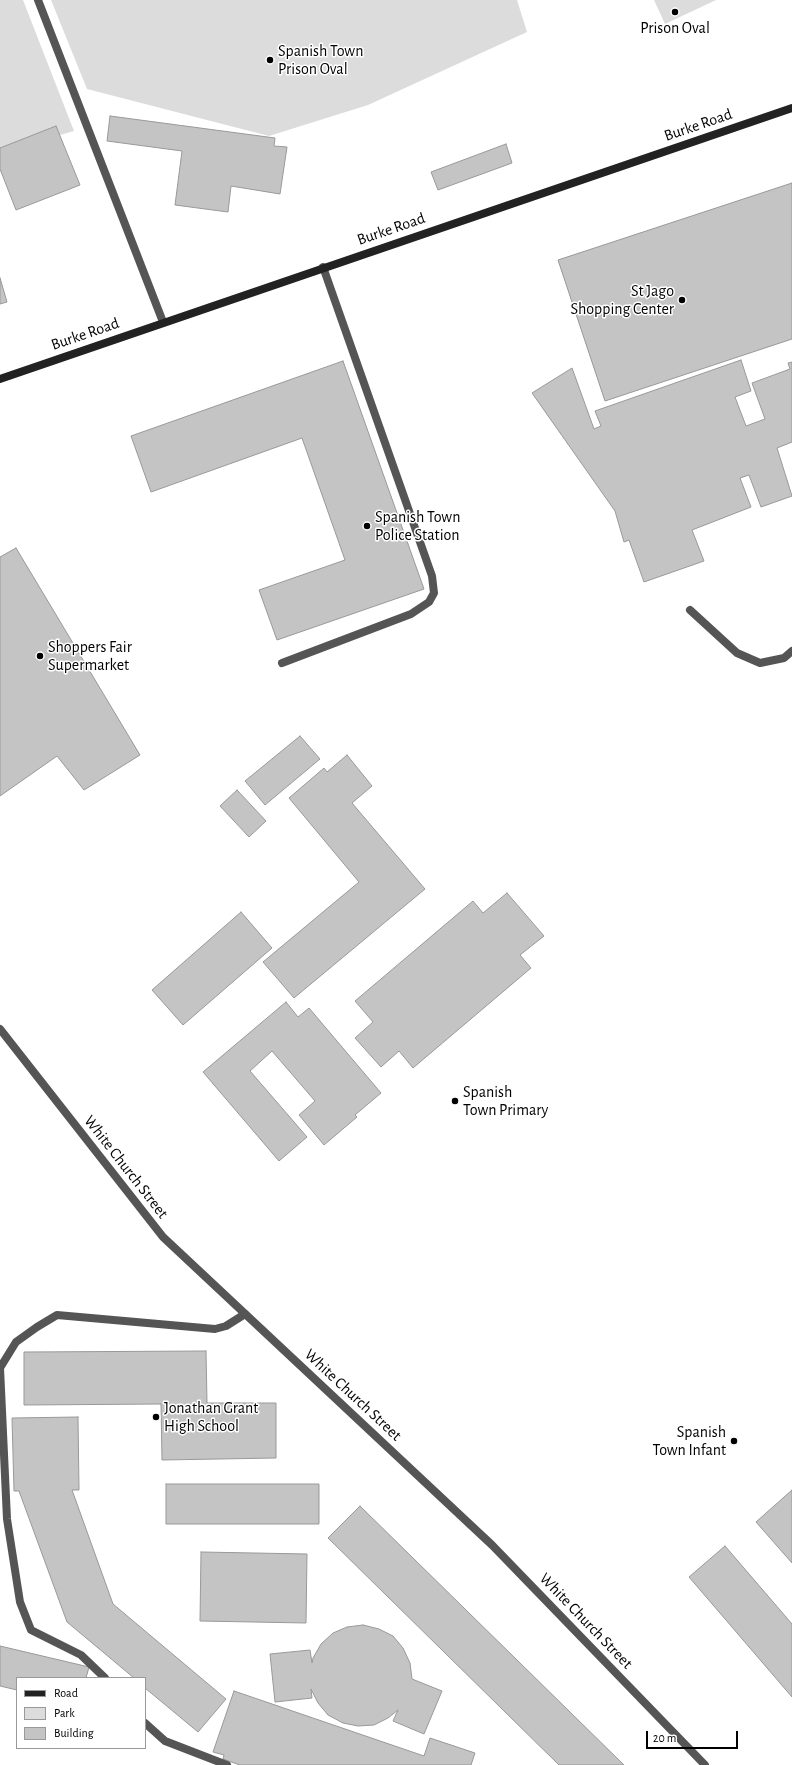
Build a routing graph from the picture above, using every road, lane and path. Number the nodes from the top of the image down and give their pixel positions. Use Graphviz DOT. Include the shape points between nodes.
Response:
graph roads {
  1 [pos="38,0"];
  2 [pos="792,108"];
  3 [pos="323,267"];
  4 [pos="164,322"];
  5 [pos="0,379"];
  6 [pos="690,610"];
  7 [pos="792,651"];
  8 [pos="282,663"];
  9 [pos="0,1029"];
  10 [pos="245,1314"];
  11 [pos="104,1677"];
  12 [pos="146,1724"];
  13 [pos="227,1765"];
  14 [pos="705,1765"];
  1 -- 4 [label="street"];
  2 -- 3 [label="main road, Burke Road"];
  3 -- 4 [label="main road, Burke Road"];
  3 -- 8 [label="street" via="429,569 434,593 429,602 411,614"];
  4 -- 5 [label="main road, Burke Road"];
  6 -- 7 [label="street" via="737,653 760,663 784,658"];
  9 -- 10 [label="street, White Church Street" via="164,1237"];
  10 -- 11 [label="street" via="226,1326 215,1329 57,1315 16,1342 0,1368 7,1519 20,1602 31,1630 81,1655"];
  10 -- 14 [label="street, White Church Street" via="492,1545"];
  12 -- 13 [label="street" via="165,1741"];
}
